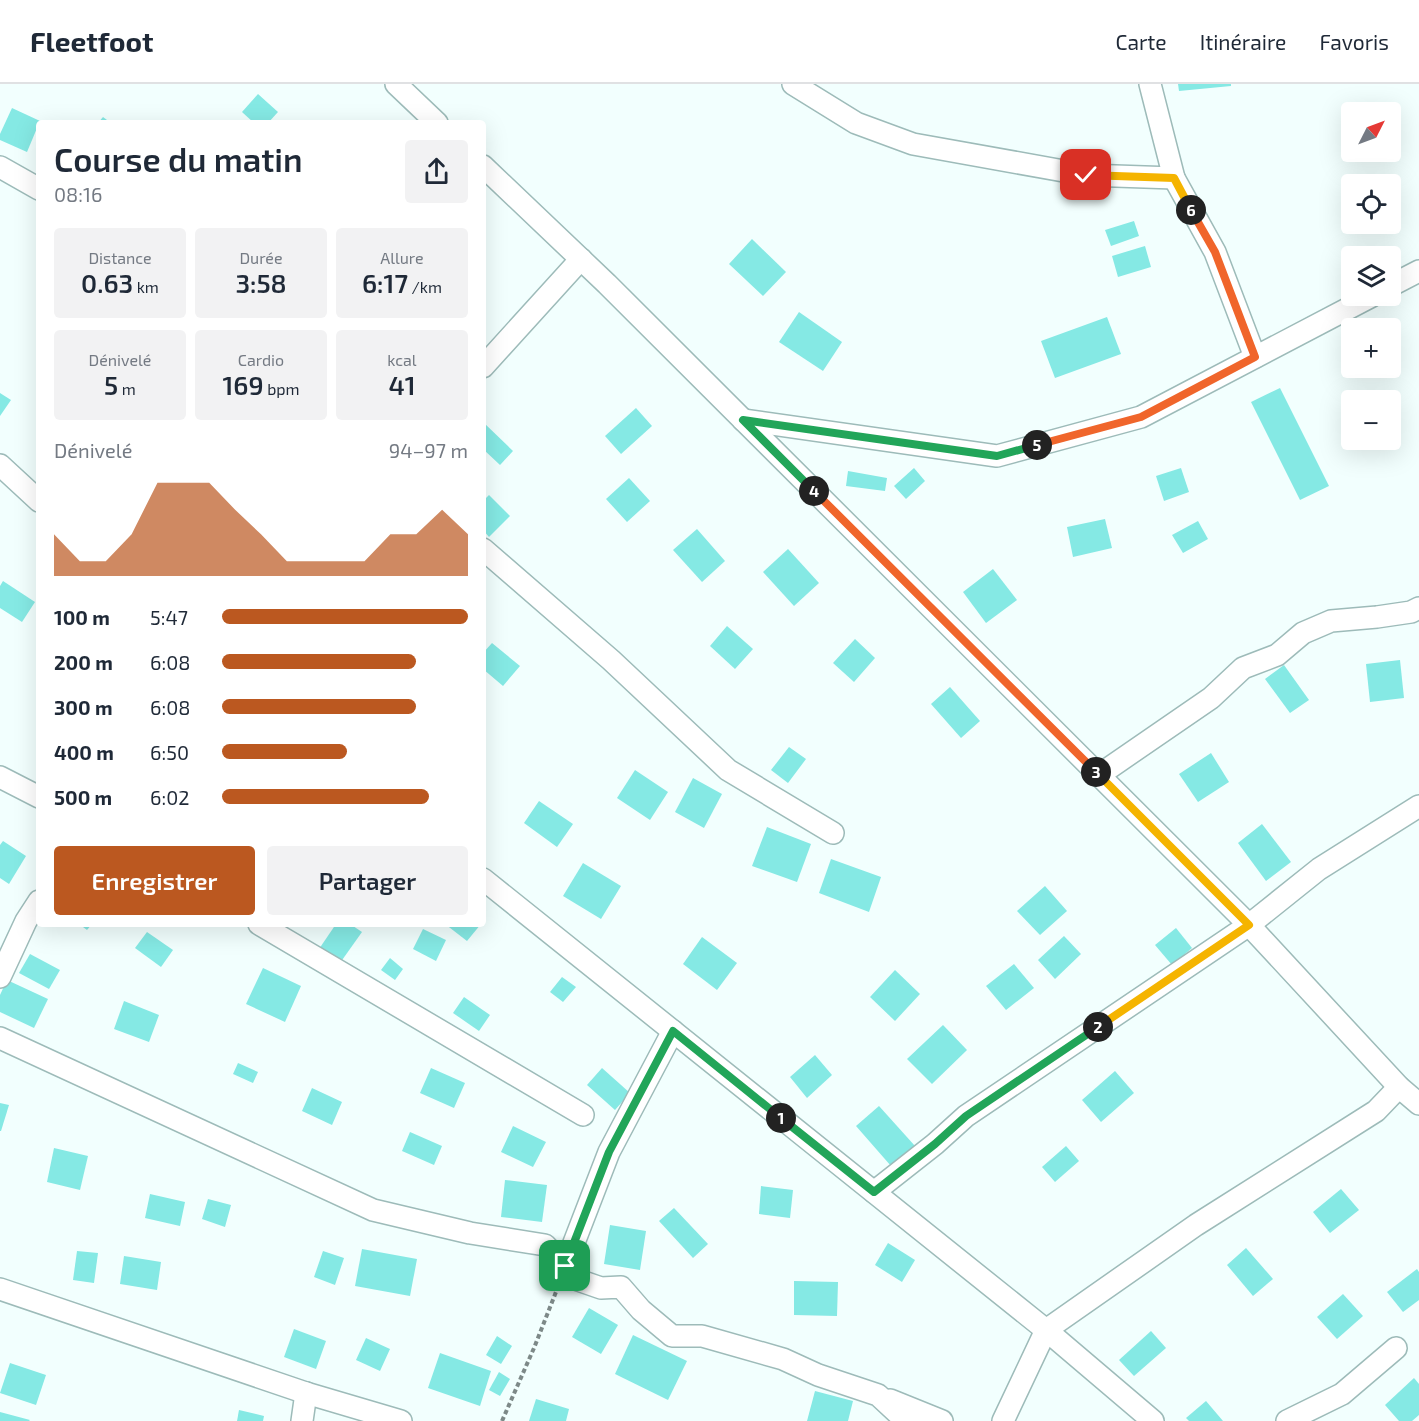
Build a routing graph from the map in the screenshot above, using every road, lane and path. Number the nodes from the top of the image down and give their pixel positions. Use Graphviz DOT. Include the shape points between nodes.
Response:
graph roads {
  1 [pos="396,84"];
  2 [pos="792,84"];
  3 [pos="1150,84"];
  4 [pos="434,120"];
  5 [pos="0,167"];
  6 [pos="486,169"];
  7 [pos="1174,178"];
  8 [pos="36,187"];
  9 [pos="581,259"];
  10 [pos="1419,271"];
  11 [pos="1401,280"];
  12 [pos="1353,306"];
  13 [pos="1255,357"];
  14 [pos="486,364"];
  15 [pos="743,420"];
  16 [pos="0,465"];
  17 [pos="36,498"];
  18 [pos="486,552"];
  19 [pos="1419,608"];
  20 [pos="1099,775"];
  21 [pos="0,777"];
  22 [pos="36,795"];
  23 [pos="1419,806"];
  24 [pos="832,833"];
  25 [pos="486,881"];
  26 [pos="36,906"];
  27 [pos="1249,925"];
  28 [pos="264,927"];
  29 [pos="0,977"];
  30 [pos="673,1031"];
  31 [pos="0,1038"];
  32 [pos="1399,1087"];
  33 [pos="1419,1104"];
  34 [pos="583,1115"];
  35 [pos="874,1192"];
  36 [pos="565,1266"];
  37 [pos="0,1288"];
  38 [pos="1046,1330"];
  39 [pos="1396,1348"];
  40 [pos="306,1393"];
  41 [pos="878,1395"];
  42 [pos="302,1421"];
  43 [pos="401,1421"];
  44 [pos="501,1421"];
  45 [pos="906,1421"];
  46 [pos="942,1421"];
  47 [pos="1003,1421"];
  48 [pos="1153,1421"];
  49 [pos="1287,1421"];
  1 -- 4 [label="street"];
  2 -- 7 [label="street" via="856,123 913,144 1086,175"];
  3 -- 7 [label="street"];
  5 -- 8 [label="street"];
  6 -- 9 [label="street"];
  7 -- 13 [label="street" via="1215,252"];
  9 -- 14 [label="street"];
  9 -- 15 [label="street"];
  10 -- 11 [label="street"];
  12 -- 13 [label="street"];
  13 -- 15 [label="street" via="1141,417 997,456"];
  15 -- 20 [label="street"];
  16 -- 17 [label="street"];
  18 -- 24 [label="street" via="729,770"];
  19 -- 20 [label="street" via="1331,621 1303,633 1277,655 1243,668 1211,699"];
  20 -- 27 [label="street"];
  21 -- 22 [label="street"];
  23 -- 27 [label="street" via="1319,870"];
  25 -- 30 [label="street"];
  26 -- 29 [label="street"];
  27 -- 32 [label="street"];
  27 -- 35 [label="street" via="966,1116"];
  28 -- 34 [label="street"];
  30 -- 35 [label="street"];
  30 -- 36 [label="street" via="609,1152"];
  31 -- 36 [label="street" via="373,1210 470,1233 545,1245"];
  32 -- 33 [label="street"];
  32 -- 38 [label="street" via="1376,1111 1196,1226"];
  35 -- 38 [label="street"];
  36 -- 41 [label="street" via="575,1280 601,1288 621,1287 672,1336 702,1336 783,1359 818,1376"];
  36 -- 44 [label="path"];
  37 -- 40 [label="street"];
  38 -- 47 [label="street"];
  38 -- 48 [label="street"];
  39 -- 49 [label="street" via="1342,1394"];
  40 -- 42 [label="street"];
  40 -- 43 [label="street"];
  41 -- 45 [label="street"];
  41 -- 46 [label="street"];
}
